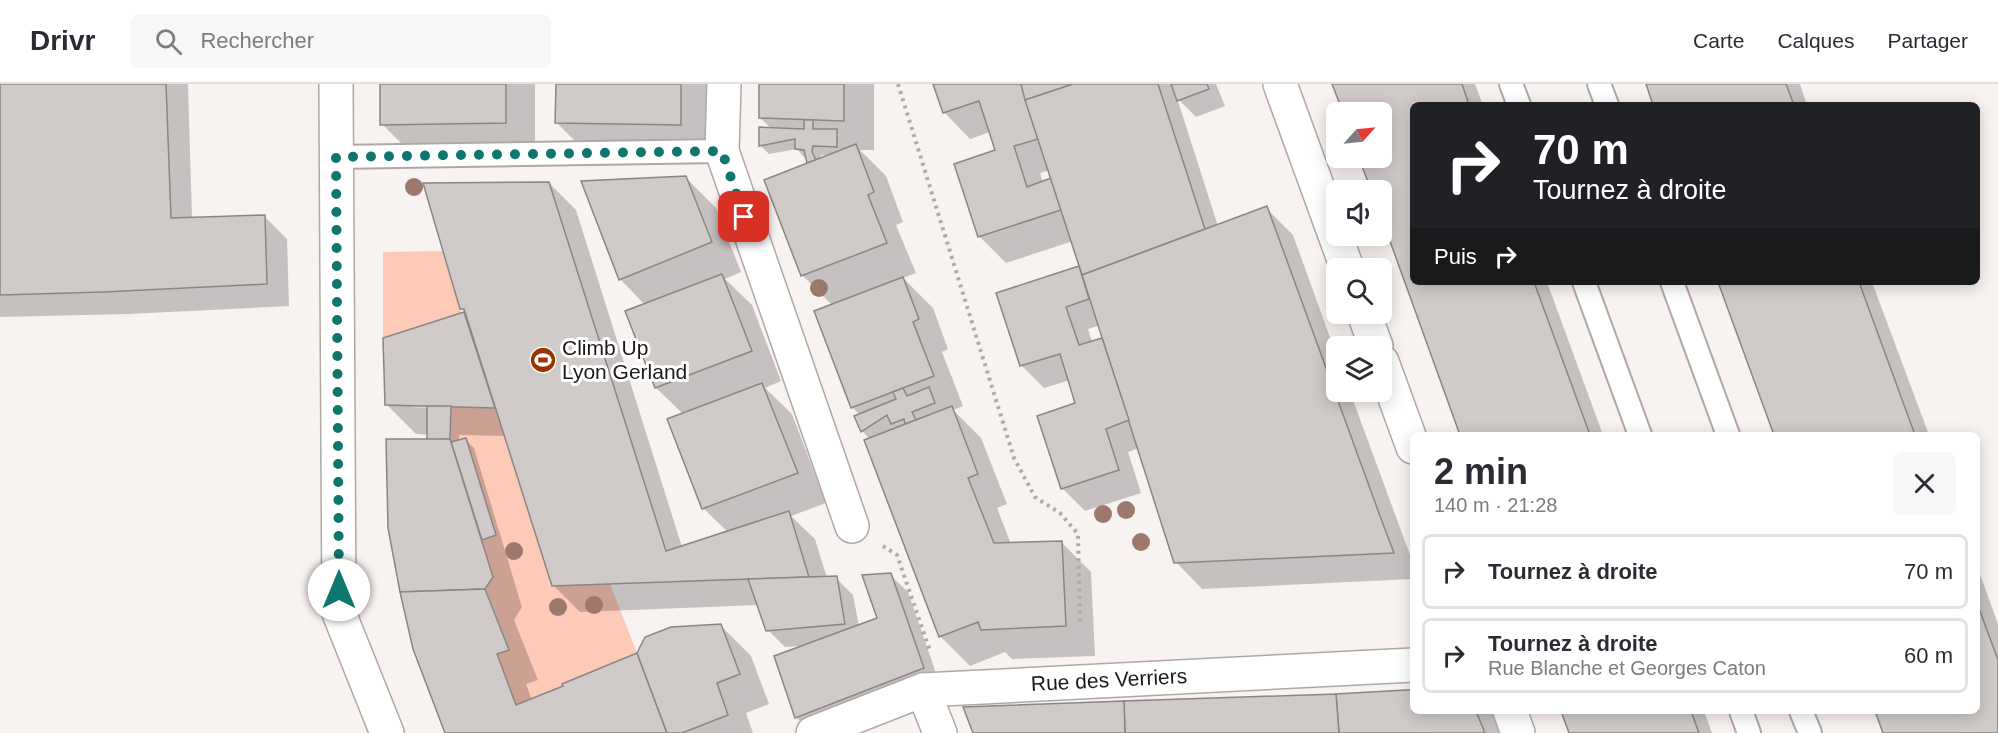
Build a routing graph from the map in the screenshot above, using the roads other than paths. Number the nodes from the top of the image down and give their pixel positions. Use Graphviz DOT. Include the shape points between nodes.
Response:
graph roads {
  1 [pos="336,84"];
  2 [pos="724,84"];
  3 [pos="1280,84"];
  4 [pos="1511,84"];
  5 [pos="1599,84"];
  6 [pos="1518,102"];
  7 [pos="1606,102"];
  8 [pos="722,151"];
  9 [pos="336,157"];
  10 [pos="1343,258"];
  11 [pos="1585,285"];
  12 [pos="1673,285"];
  13 [pos="1392,389"];
  14 [pos="1639,432"];
  15 [pos="1727,432"];
  16 [pos="1410,439"];
  17 [pos="852,526"];
  18 [pos="1410,665"];
  19 [pos="933,689"];
  20 [pos="1511,714"];
  21 [pos="1742,714"];
  22 [pos="1802,714"];
  23 [pos="387,733"];
  24 [pos="813,733"];
  25 [pos="940,733"];
  26 [pos="1518,733"];
  27 [pos="1749,733"];
  28 [pos="1810,733"];
  1 -- 9 [label="street"];
  2 -- 8 [label="street"];
  3 -- 10 [label="street"];
  4 -- 6 [label="lane"];
  5 -- 7 [label="lane"];
  8 -- 9 [label="lane"];
  8 -- 17 [label="street"];
  9 -- 23 [label="street" via="339,613"];
  11 -- 14 [label="lane"];
  12 -- 15 [label="lane"];
  13 -- 16 [label="street"];
  18 -- 19 [label="street, Rue des Verriers"];
  19 -- 24 [label="street, Rue des Verriers"];
  19 -- 25 [label="street"];
  20 -- 26 [label="street"];
  21 -- 27 [label="lane"];
  22 -- 28 [label="lane"];
}
